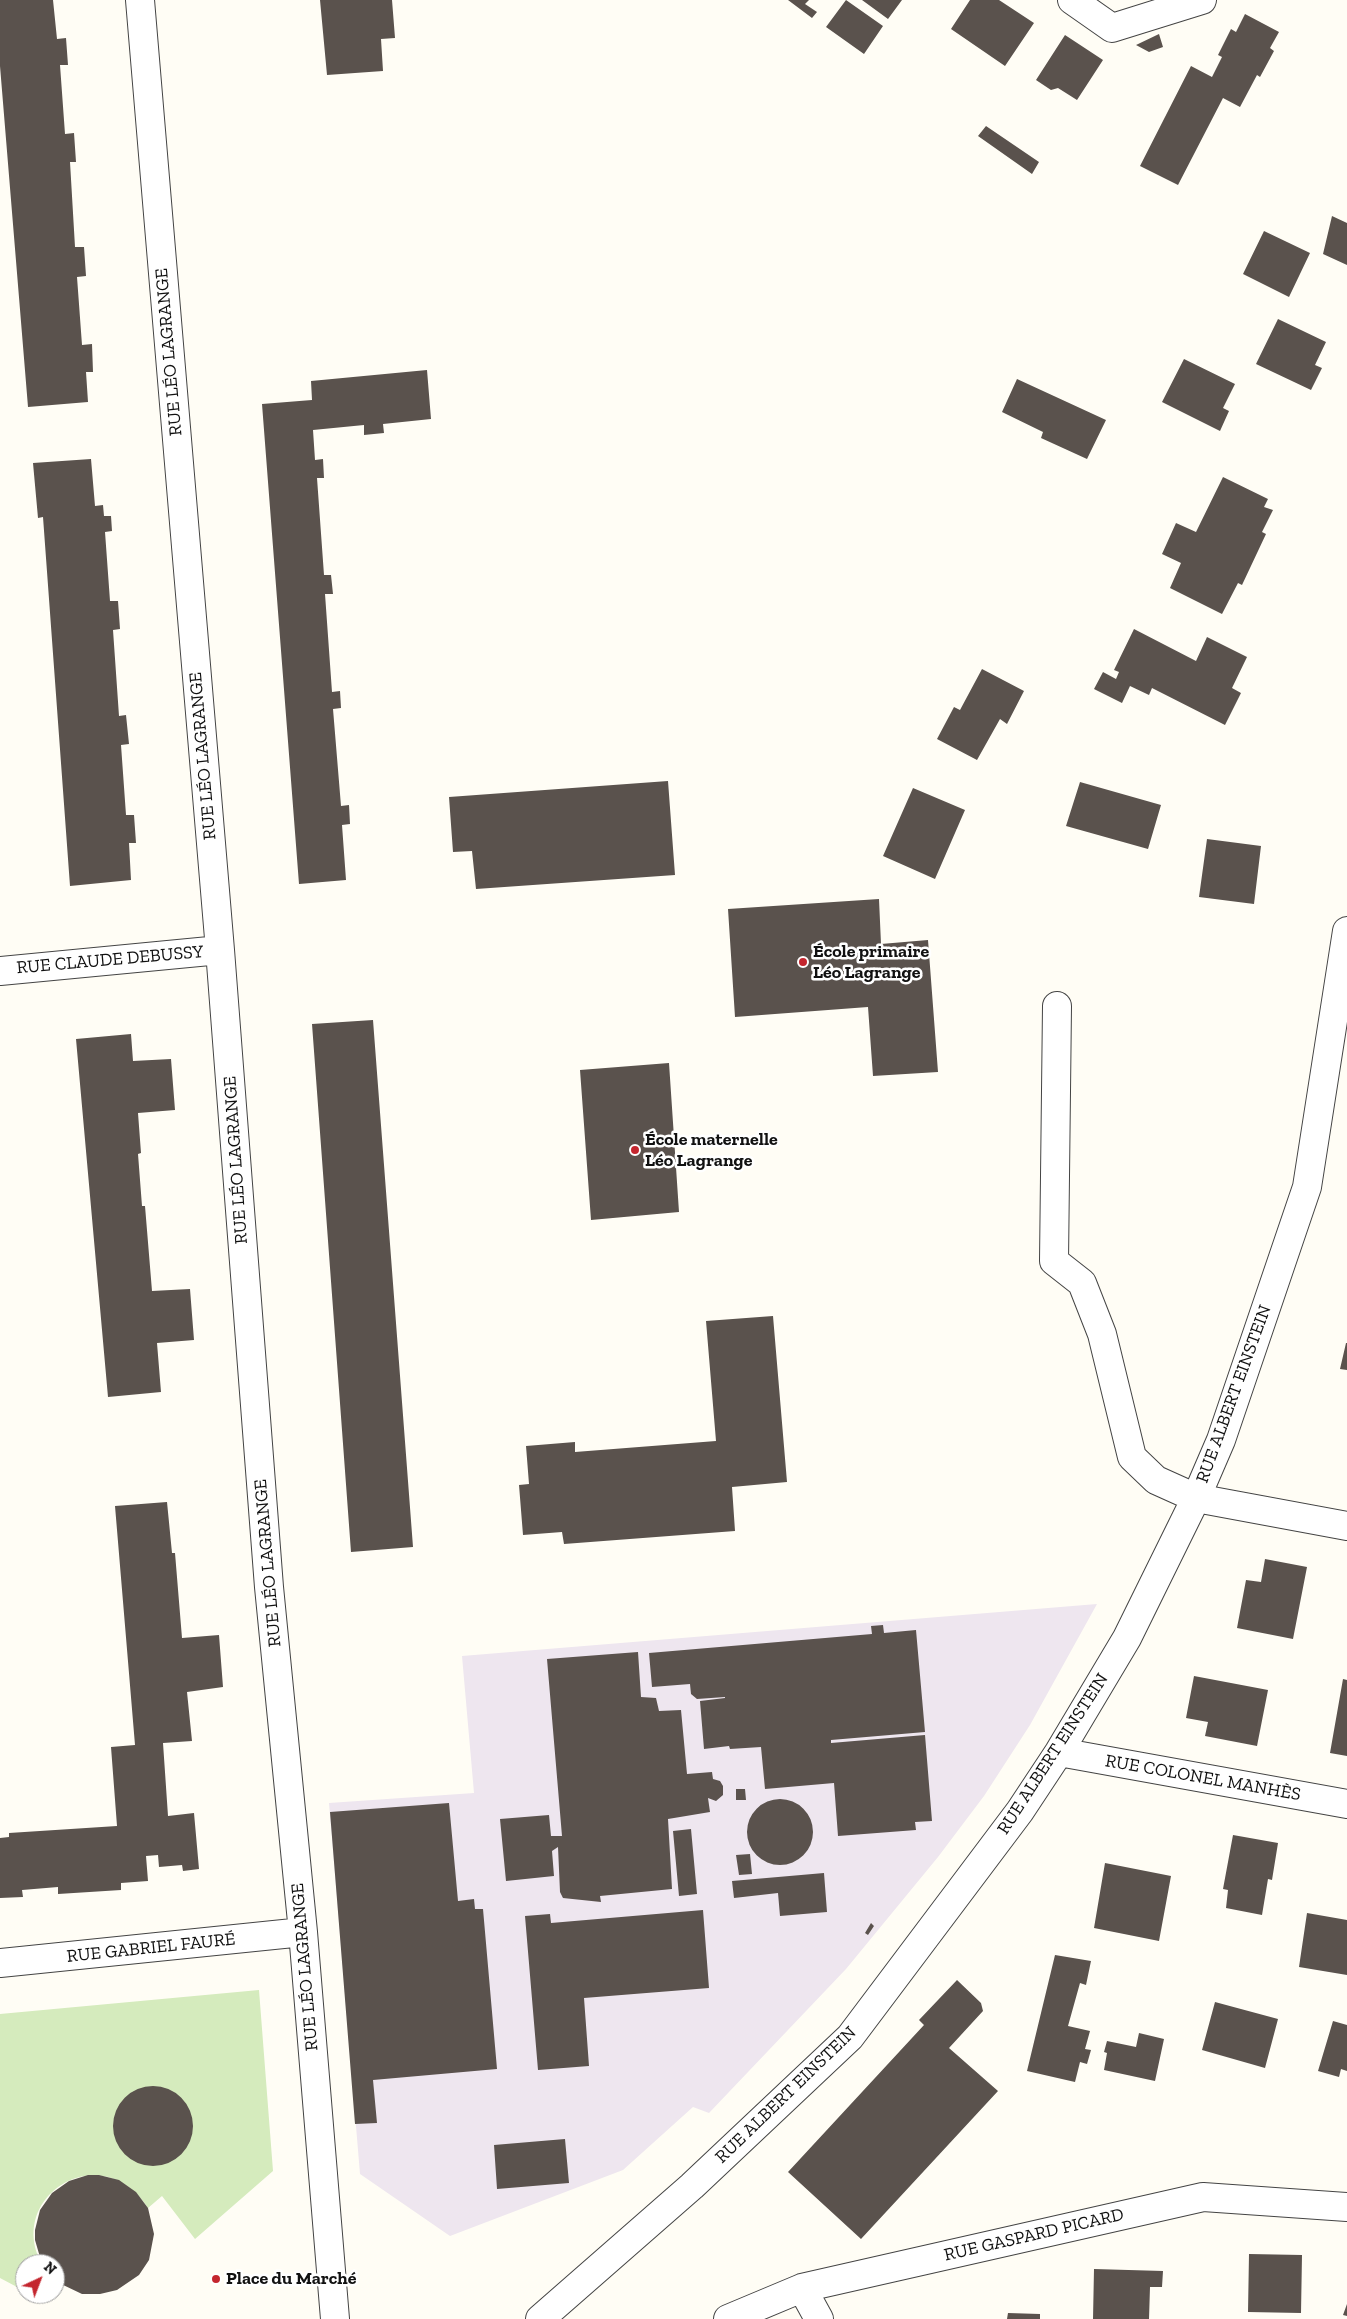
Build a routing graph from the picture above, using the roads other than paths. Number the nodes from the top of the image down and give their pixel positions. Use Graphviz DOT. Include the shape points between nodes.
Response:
graph roads {
  1 [pos="140,0"];
  2 [pos="1072,0"];
  3 [pos="1202,0"];
  4 [pos="1347,931"];
  5 [pos="220,950"];
  6 [pos="0,971"];
  7 [pos="1057,1006"];
  8 [pos="1338,1047"];
  9 [pos="1196,1498"];
  10 [pos="1347,1526"];
  11 [pos="1059,1752"];
  12 [pos="1347,1804"];
  13 [pos="302,1932"];
  14 [pos="0,1963"];
  15 [pos="1347,2207"];
  16 [pos="802,2288"];
  17 [pos="335,2319"];
  18 [pos="540,2319"];
  19 [pos="728,2319"];
  20 [pos="819,2319"];
  1 -- 5 [label="street, RUE LÉO LAGRANGE"];
  2 -- 3 [label="street" via="1112,28"];
  4 -- 8 [label="street, RUE ALBERT EINSTEIN"];
  5 -- 6 [label="street, RUE CLAUDE DEBUSSY"];
  5 -- 13 [label="street, RUE LÉO LAGRANGE" via="269,1587"];
  7 -- 9 [label="street" via="1054,1261 1082,1283 1102,1334 1132,1458 1156,1480"];
  8 -- 9 [label="street, RUE ALBERT EINSTEIN" via="1307,1186 1221,1440"];
  9 -- 10 [label="street"];
  9 -- 11 [label="street, RUE ALBERT EINSTEIN" via="1127,1638"];
  11 -- 12 [label="street, RUE COLONEL MANHÈS"];
  11 -- 18 [label="street, RUE ALBERT EINSTEIN" via="1020,1811 850,2037 692,2186"];
  13 -- 14 [label="street, RUE GABRIEL FAURÉ"];
  13 -- 17 [label="street, RUE LÉO LAGRANGE"];
  15 -- 16 [label="street, RUE GASPARD PICARD" via="1203,2197"];
  16 -- 19 [label="street, RUE GASPARD PICARD"];
  16 -- 20 [label="street"];
}
